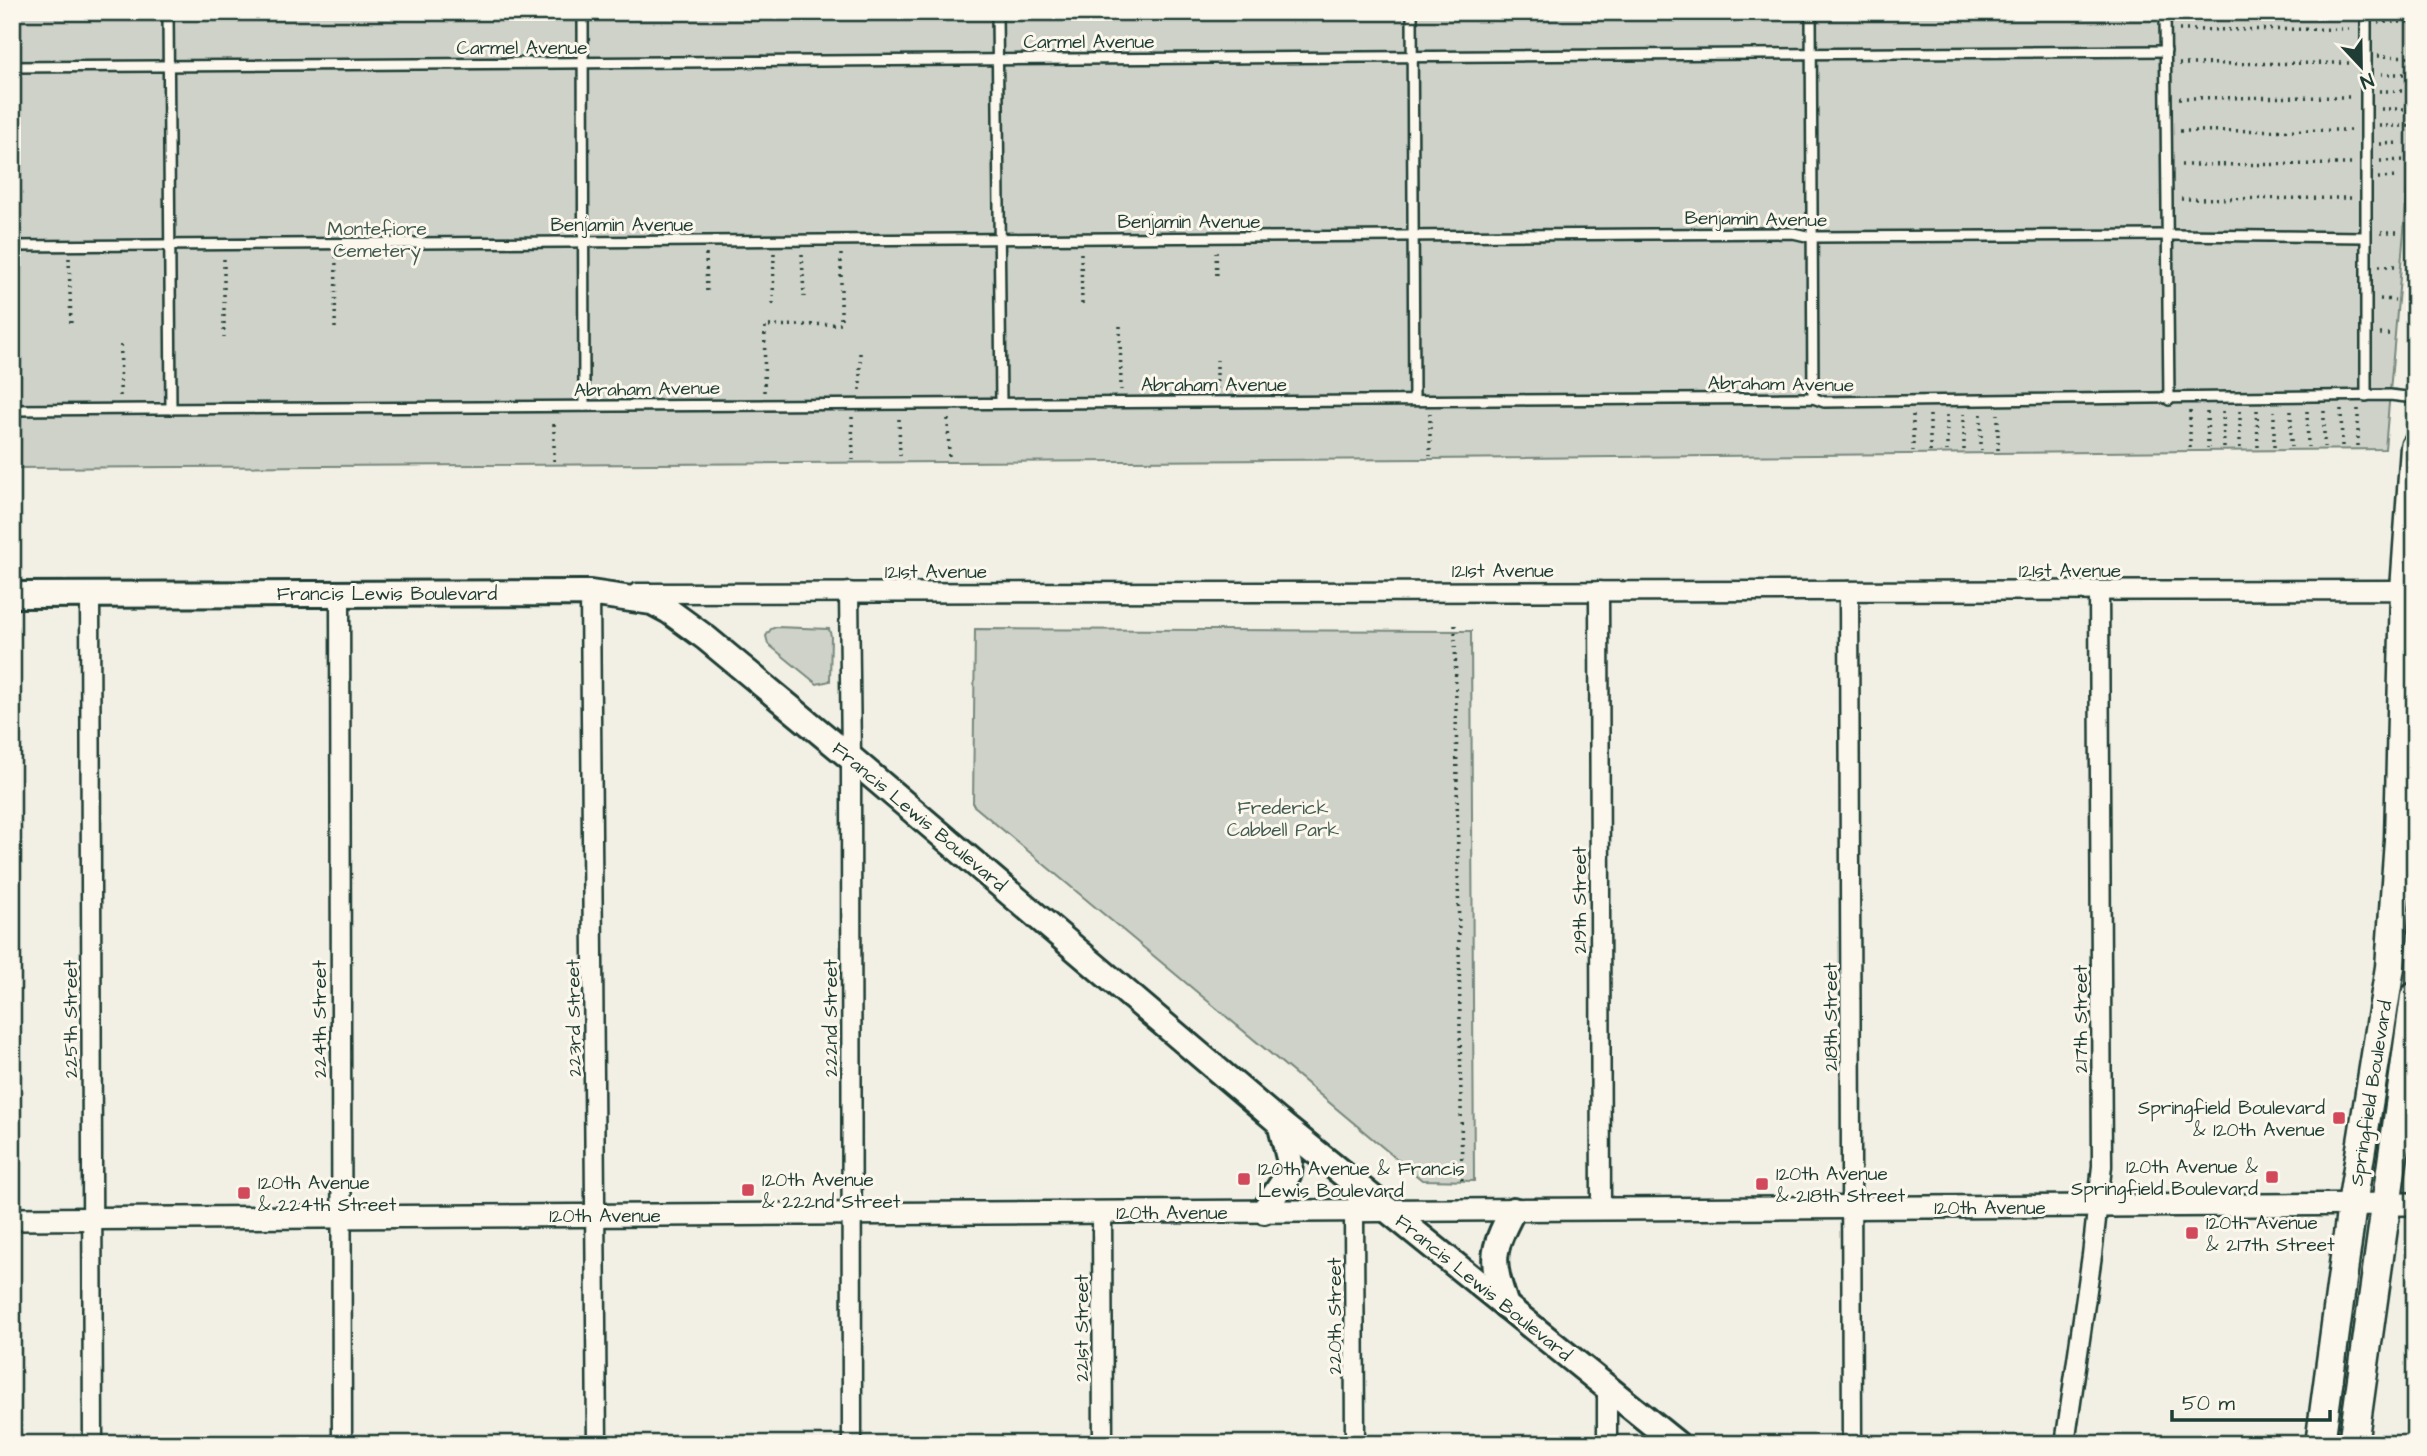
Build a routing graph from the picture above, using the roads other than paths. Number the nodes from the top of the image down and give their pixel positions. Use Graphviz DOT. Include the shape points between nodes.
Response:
graph roads {
  1 [pos="168,12"];
  2 [pos="583,12"];
  3 [pos="997,12"];
  4 [pos="1412,12"];
  5 [pos="1811,12"];
  6 [pos="2165,12"];
  7 [pos="2366,21"];
  8 [pos="2166,51"];
  9 [pos="1812,54"];
  10 [pos="1412,57"];
  11 [pos="998,59"];
  12 [pos="583,64"];
  13 [pos="168,66"];
  14 [pos="12,67"];
  15 [pos="2169,235"];
  16 [pos="1414,236"];
  17 [pos="1811,237"];
  18 [pos="2365,237"];
  19 [pos="999,240"];
  20 [pos="585,242"];
  21 [pos="169,245"];
  22 [pos="12,246"];
  23 [pos="2362,396"];
  24 [pos="1813,398"];
  25 [pos="2415,398"];
  26 [pos="1414,400"];
  27 [pos="2169,400"];
  28 [pos="1001,403"];
  29 [pos="584,406"];
  30 [pos="171,409"];
  31 [pos="13,410"];
  32 [pos="2415,447"];
  33 [pos="1599,591"];
  34 [pos="1849,591"];
  35 [pos="2099,591"];
  36 [pos="849,592"];
  37 [pos="2410,592"];
  38 [pos="340,593"];
  39 [pos="590,593"];
  40 [pos="12,595"];
  41 [pos="90,595"];
  42 [pos="852,758"];
  43 [pos="2415,997"];
  44 [pos="1280,1123"];
  45 [pos="1358,1200"];
  46 [pos="2415,1204"];
  47 [pos="2352,1205"];
  48 [pos="2385,1205"];
  49 [pos="2097,1206"];
  50 [pos="1852,1208"];
  51 [pos="1601,1209"];
  52 [pos="1513,1210"];
  53 [pos="1264,1211"];
  54 [pos="1388,1211"];
  55 [pos="1102,1213"];
  56 [pos="851,1214"];
  57 [pos="596,1215"];
  58 [pos="341,1217"];
  59 [pos="93,1218"];
  60 [pos="12,1219"];
  61 [pos="1506,1306"];
  62 [pos="1607,1386"];
  63 [pos="93,1444"];
  64 [pos="342,1444"];
  65 [pos="597,1444"];
  66 [pos="852,1444"];
  67 [pos="1103,1444"];
  68 [pos="1355,1444"];
  69 [pos="1607,1444"];
  70 [pos="1677,1444"];
  71 [pos="1852,1444"];
  72 [pos="2065,1444"];
  73 [pos="2320,1444"];
  74 [pos="2353,1444"];
  1 -- 13 [label="lane"];
  2 -- 12 [label="lane"];
  3 -- 11 [label="lane"];
  4 -- 10 [label="lane"];
  5 -- 9 [label="lane"];
  6 -- 8 [label="lane"];
  7 -- 18 [label="lane"];
  8 -- 9 [label="lane, Carmel Avenue"];
  8 -- 15 [label="lane"];
  9 -- 10 [label="lane, Carmel Avenue"];
  9 -- 17 [label="lane"];
  10 -- 11 [label="lane, Carmel Avenue"];
  10 -- 16 [label="lane"];
  11 -- 12 [label="lane, Carmel Avenue"];
  11 -- 19 [label="lane"];
  12 -- 13 [label="lane, Carmel Avenue"];
  12 -- 20 [label="lane"];
  13 -- 14 [label="lane, Carmel Avenue"];
  13 -- 21 [label="lane"];
  15 -- 17 [label="lane, Benjamin Avenue"];
  15 -- 18 [label="lane, Benjamin Avenue"];
  15 -- 27 [label="lane"];
  16 -- 17 [label="lane, Benjamin Avenue" via="1793,233"];
  16 -- 19 [label="lane, Benjamin Avenue"];
  16 -- 26 [label="lane"];
  17 -- 24 [label="lane"];
  18 -- 23 [label="lane"];
  19 -- 20 [label="lane, Benjamin Avenue"];
  19 -- 28 [label="lane"];
  20 -- 21 [label="lane, Benjamin Avenue"];
  20 -- 29 [label="lane"];
  21 -- 22 [label="lane, Benjamin Avenue"];
  21 -- 30 [label="lane"];
  23 -- 25 [label="lane, Abraham Avenue"];
  23 -- 27 [label="lane, Abraham Avenue"];
  24 -- 26 [label="lane, Abraham Avenue"];
  24 -- 27 [label="lane, Abraham Avenue" via="1824,402"];
  26 -- 28 [label="lane, Abraham Avenue"];
  28 -- 29 [label="lane, Abraham Avenue"];
  29 -- 30 [label="lane, Abraham Avenue"];
  30 -- 31 [label="lane, Abraham Avenue"];
  32 -- 37 [label="main road, Springfield Boulevard"];
  33 -- 34 [label="street, 121st Avenue"];
  33 -- 36 [label="street, 121st Avenue"];
  33 -- 51 [label="street, 219th Street"];
  34 -- 35 [label="street, 121st Avenue"];
  34 -- 50 [label="street, 218th Street"];
  35 -- 37 [label="street, 121st Avenue"];
  35 -- 49 [label="street, 217th Street" via="2102,1166"];
  36 -- 39 [label="street, 121st Avenue"];
  36 -- 42 [label="street, 222nd Street"];
  37 -- 47 [label="main road, Springfield Boulevard" via="2390,967"];
  38 -- 39 [label="main road, Francis Lewis Boulevard"];
  38 -- 41 [label="main road, Francis Lewis Boulevard"];
  38 -- 58 [label="street, 224th Street"];
  39 -- 42 [label="main road, Francis Lewis Boulevard" via="652,603 669,611"];
  39 -- 57 [label="street, 223rd Street"];
  40 -- 41 [label="main road, Francis Lewis Boulevard"];
  41 -- 59 [label="street, 225th Street"];
  42 -- 44 [label="main road, Francis Lewis Boulevard"];
  42 -- 56 [label="street, 222nd Street"];
  43 -- 48 [label="main road, Springfield Boulevard"];
  44 -- 45 [label="main road, Francis Lewis Boulevard"];
  44 -- 53 [label="main road" via="1289,1173"];
  45 -- 53 [label="street, 120th Avenue"];
  45 -- 54 [label="main road, Francis Lewis Boulevard"];
  45 -- 68 [label="street, 220th Street"];
  46 -- 48 [label="street, 120th Avenue"];
  47 -- 48 [label="street, 120th Avenue"];
  47 -- 49 [label="street, 120th Avenue"];
  47 -- 73 [label="main road, Springfield Boulevard"];
  48 -- 74 [label="main road, Springfield Boulevard"];
  49 -- 50 [label="street, 120th Avenue"];
  49 -- 72 [label="street, 217th Street"];
  50 -- 51 [label="street, 120th Avenue"];
  50 -- 71 [label="street, 218th Street"];
  51 -- 52 [label="street, 120th Avenue"];
  52 -- 54 [label="street, 120th Avenue"];
  52 -- 61 [label="main road" via="1494,1254"];
  53 -- 55 [label="street, 120th Avenue"];
  54 -- 61 [label="main road, Francis Lewis Boulevard"];
  55 -- 56 [label="street, 120th Avenue"];
  55 -- 67 [label="street, 221st Street"];
  56 -- 57 [label="street, 120th Avenue"];
  56 -- 66 [label="street, 222nd Street"];
  57 -- 58 [label="street, 120th Avenue"];
  57 -- 65 [label="street, 223rd Street"];
  58 -- 59 [label="street, 120th Avenue"];
  58 -- 64 [label="street, 224th Street"];
  59 -- 60 [label="street, 120th Avenue"];
  59 -- 63 [label="street, 225th Street"];
  61 -- 62 [label="main road, Francis Lewis Boulevard"];
  62 -- 69 [label="street"];
  62 -- 70 [label="main road, Francis Lewis Boulevard"];
}
